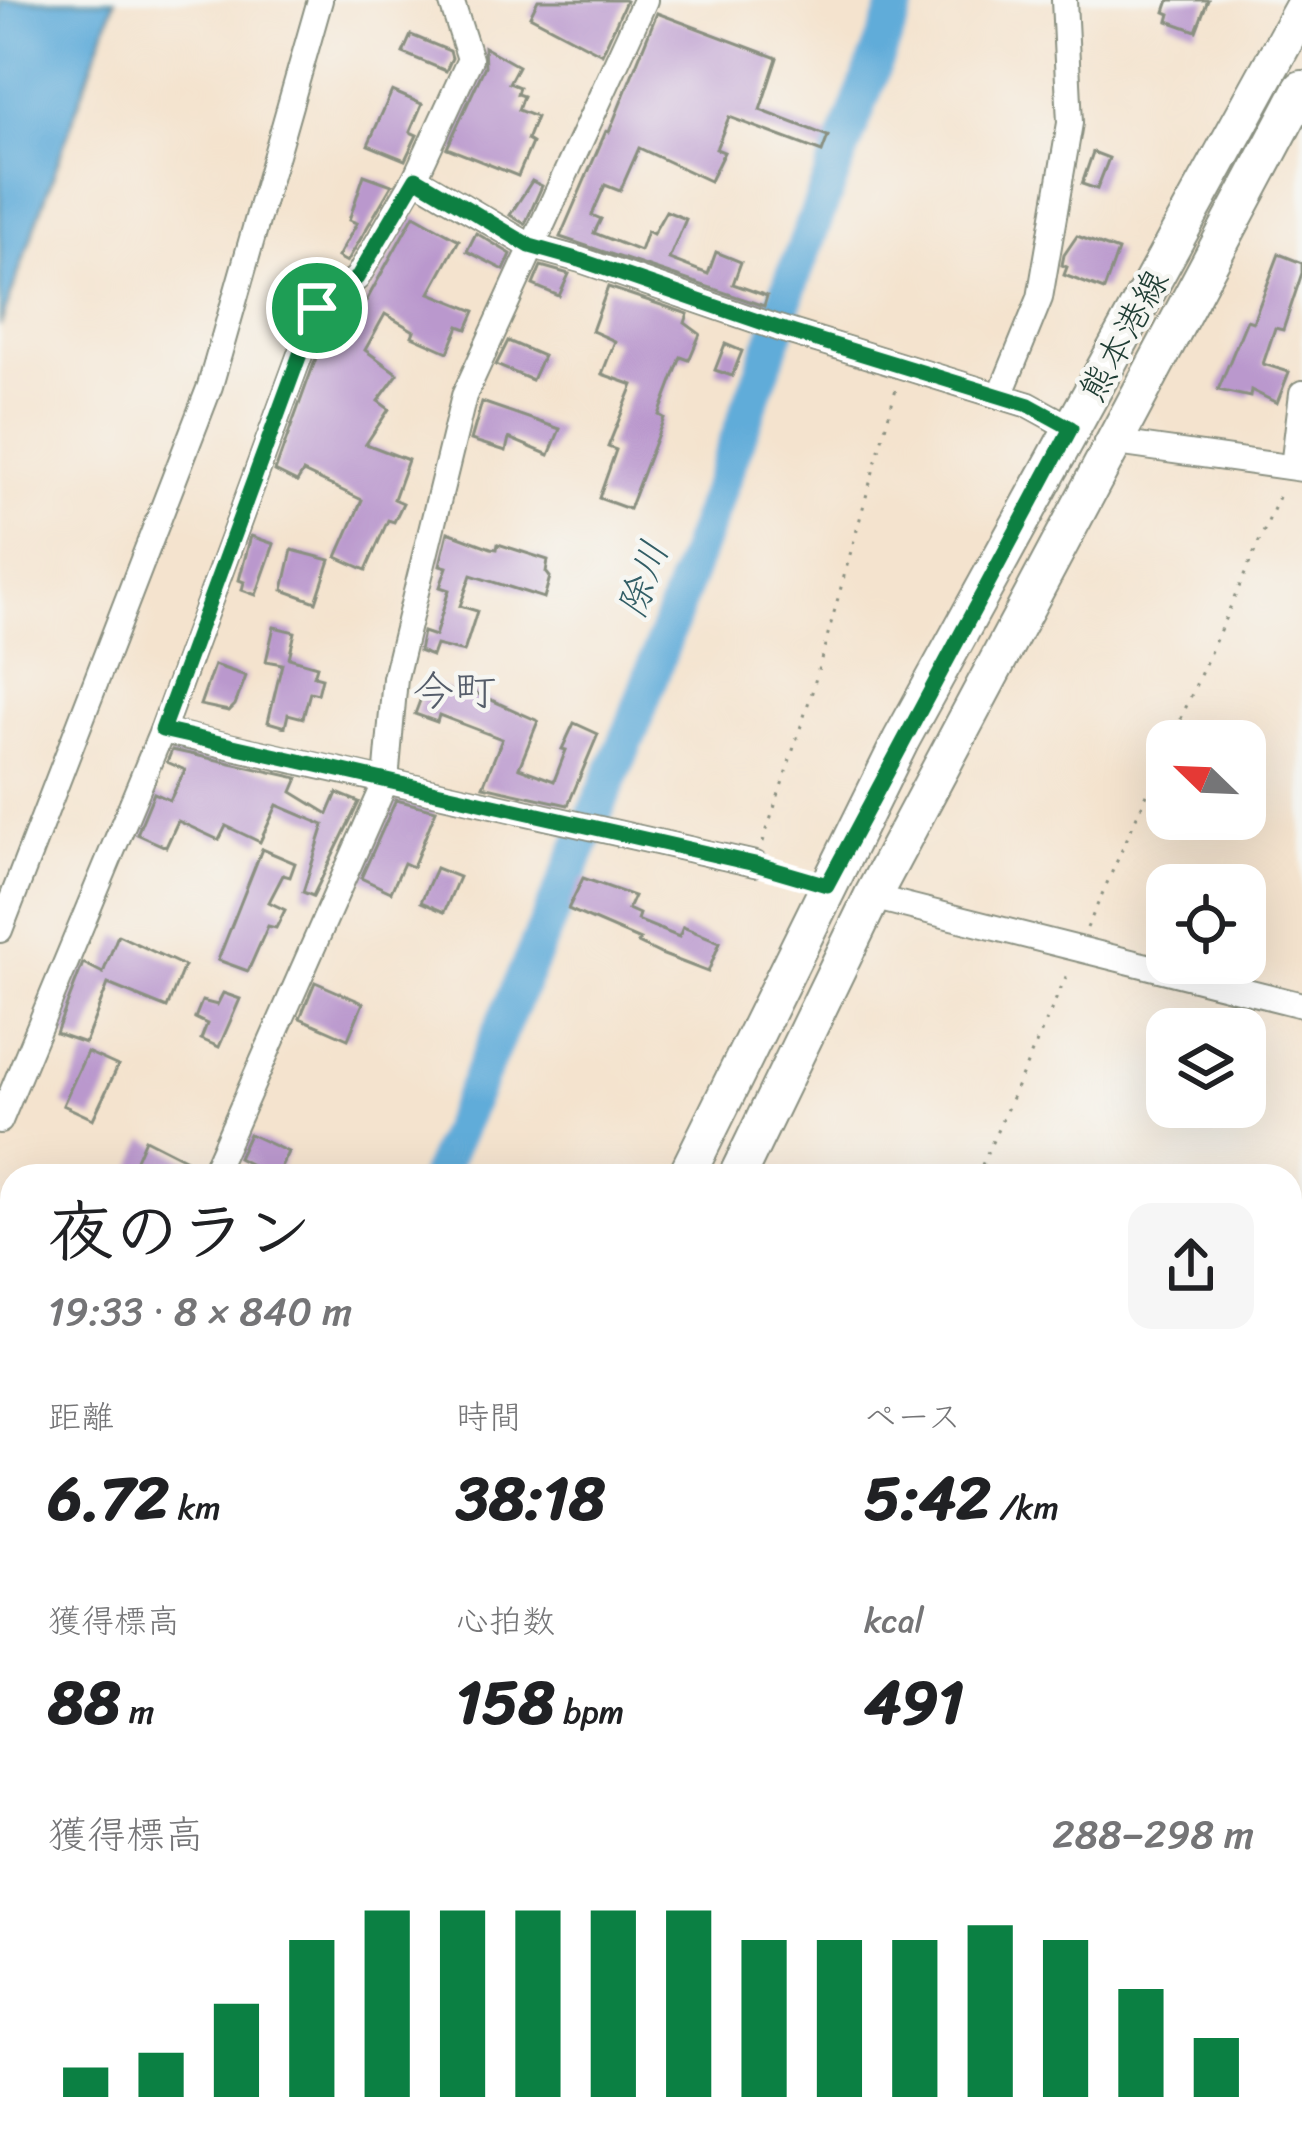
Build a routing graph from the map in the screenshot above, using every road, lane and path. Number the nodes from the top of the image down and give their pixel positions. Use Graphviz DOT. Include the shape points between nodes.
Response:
graph roads {
  1 [pos="320,0"];
  2 [pos="451,0"];
  3 [pos="645,0"];
  4 [pos="1064,0"];
  5 [pos="1302,9"];
  6 [pos="1302,89"];
  7 [pos="416,178"];
  8 [pos="530,246"];
  9 [pos="902,367"];
  10 [pos="1302,393"];
  11 [pos="1000,396"];
  12 [pos="1071,428"];
  13 [pos="1117,443"];
  14 [pos="1297,468"];
  15 [pos="1181,720"];
  16 [pos="162,730"];
  17 [pos="386,782"];
  18 [pos="755,864"];
  19 [pos="827,885"];
  20 [pos="872,897"];
  21 [pos="0,930"];
  22 [pos="1302,1005"];
  23 [pos="0,1120"];
  24 [pos="217,1164"];
  25 [pos="692,1164"];
  26 [pos="743,1164"];
  1 -- 21 [label="street" via="210,386"];
  2 -- 7 [label="street" via="470,59"];
  3 -- 8 [label="street"];
  4 -- 11 [label="street" via="1070,122 1040,298"];
  5 -- 12 [label="main road, 熊本港線"];
  6 -- 13 [label="main road, 熊本港線"];
  7 -- 8 [label="street"];
  7 -- 16 [label="street" via="357,278 317,308"];
  8 -- 9 [label="street"];
  8 -- 17 [label="street" via="451,441 395,678"];
  9 -- 11 [label="street"];
  9 -- 18 [label="path" via="806,713"];
  10 -- 14 [label="street"];
  11 -- 12 [label="street"];
  12 -- 19 [label="main road, 熊本港線"];
  13 -- 14 [label="street"];
  13 -- 20 [label="main road, 熊本港線"];
  14 -- 15 [label="path"];
  16 -- 17 [label="street"];
  16 -- 23 [label="street"];
  17 -- 18 [label="street"];
  17 -- 24 [label="street"];
  18 -- 19 [label="path"];
  19 -- 25 [label="main road, 熊本港線"];
  20 -- 22 [label="street"];
  20 -- 26 [label="main road, 熊本港線"];
}
